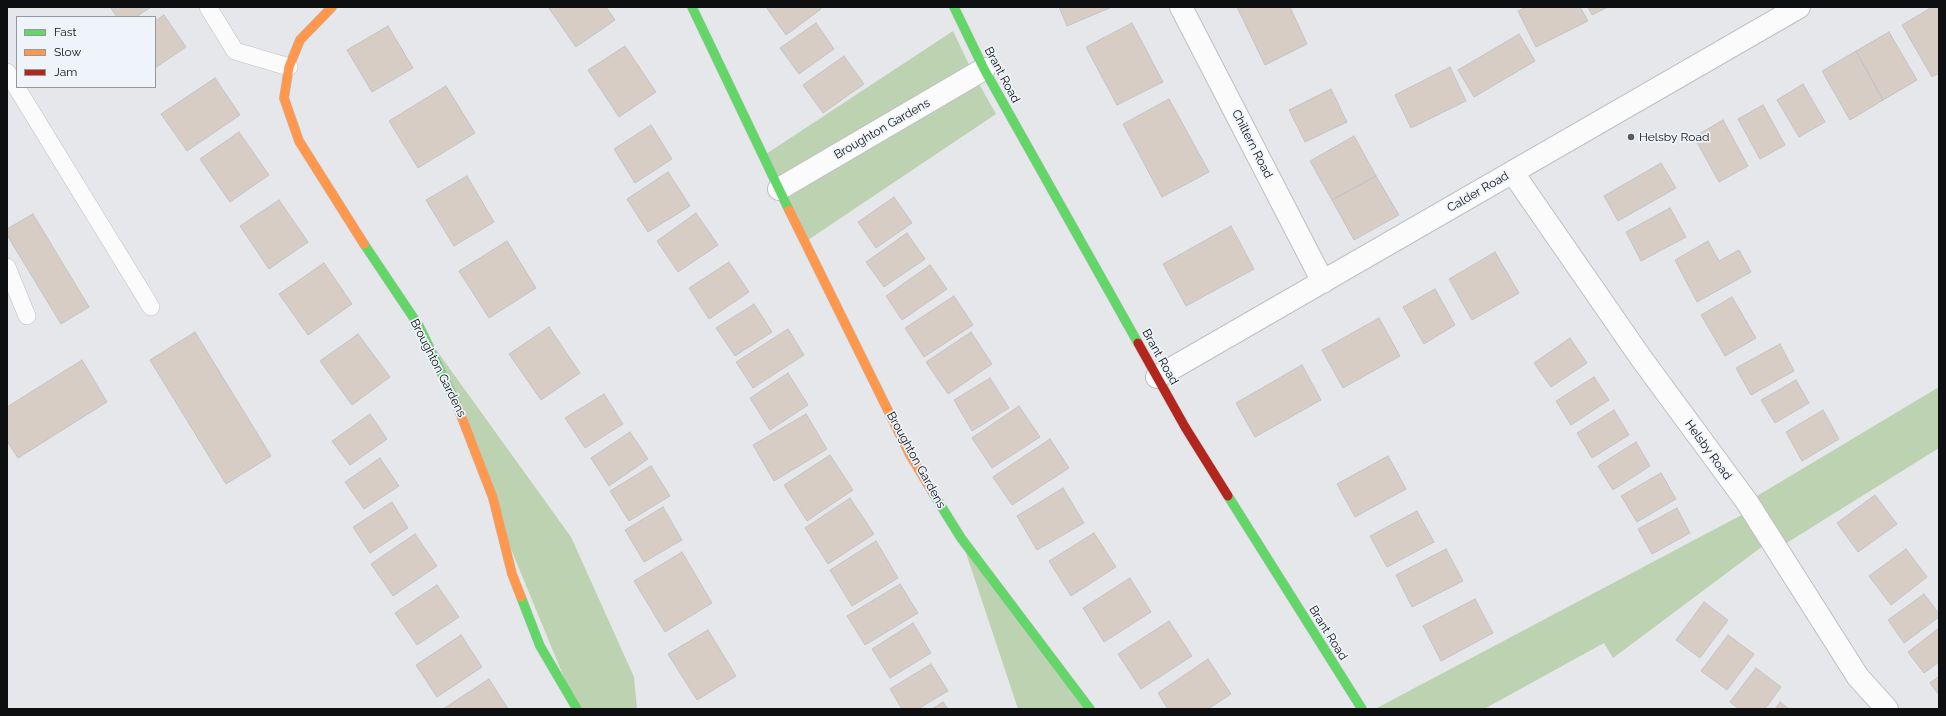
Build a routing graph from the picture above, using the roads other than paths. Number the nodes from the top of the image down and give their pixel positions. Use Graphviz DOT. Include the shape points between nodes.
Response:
graph roads {
  1 [pos="208,7"];
  2 [pos="332,7"];
  3 [pos="692,7"];
  4 [pos="954,7"];
  5 [pos="1181,7"];
  6 [pos="1799,7"];
  7 [pos="289,67"];
  8 [pos="7,72"];
  9 [pos="976,74"];
  10 [pos="16,87"];
  11 [pos="17,88"];
  12 [pos="1513,172"];
  13 [pos="779,190"];
  14 [pos="7,267"];
  15 [pos="1323,282"];
  16 [pos="151,307"];
  17 [pos="1109,310"];
  18 [pos="27,316"];
  19 [pos="1134,336"];
  20 [pos="1157,377"];
  21 [pos="577,709"];
  22 [pos="1090,709"];
  23 [pos="1362,709"];
  24 [pos="1887,709"];
  1 -- 7 [label="lane" via="236,51"];
  2 -- 7 [label="street, Broughton Gardens" via="300,40"];
  3 -- 13 [label="street, Broughton Gardens"];
  4 -- 9 [label="street, Brant Road"];
  5 -- 15 [label="street, Chiltern Road"];
  6 -- 12 [label="street, Calder Road"];
  7 -- 21 [label="street, Broughton Gardens" via="284,98 299,141 351,225 419,326 464,420 493,498 512,574 540,646"];
  8 -- 10 [label="lane"];
  9 -- 13 [label="street, Broughton Gardens"];
  9 -- 19 [label="street, Brant Road"];
  11 -- 16 [label="lane"];
  12 -- 15 [label="street, Calder Road"];
  12 -- 24 [label="street, Helsby Road" via="1641,358 1747,502 1858,677"];
  13 -- 22 [label="street, Broughton Gardens" via="910,455 961,538"];
  14 -- 18 [label="lane"];
  15 -- 20 [label="street, Calder Road"];
  17 -- 19 [label="street"];
  19 -- 20 [label="street, Brant Road"];
  20 -- 23 [label="street, Brant Road" via="1185,427"];
}
